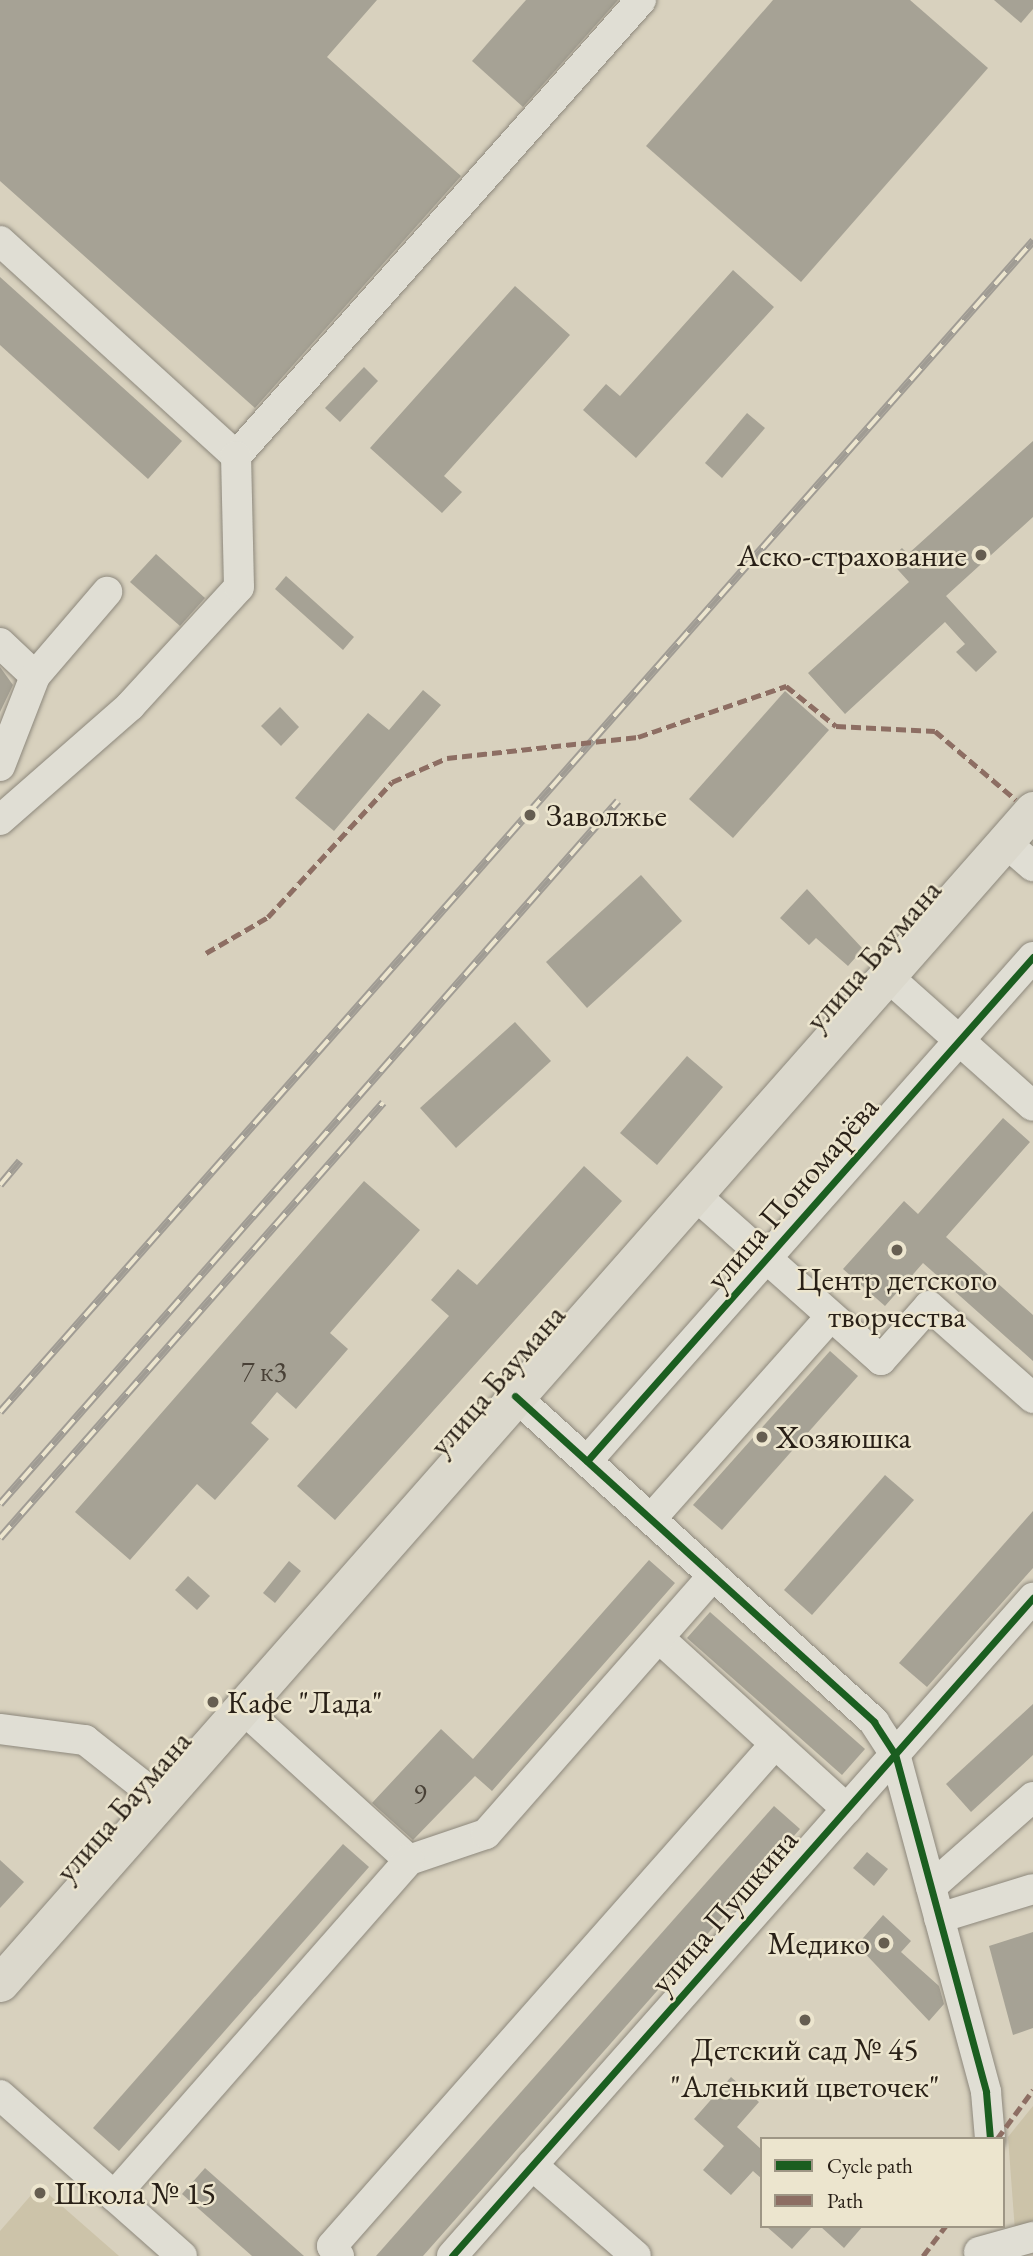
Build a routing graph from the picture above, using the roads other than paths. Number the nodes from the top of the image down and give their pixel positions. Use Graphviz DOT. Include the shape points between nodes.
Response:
graph roads {
  1 [pos="641,0"];
  2 [pos="0,241"];
  3 [pos="236,456"];
  4 [pos="107,592"];
  5 [pos="0,643"];
  6 [pos="35,676"];
  7 [pos="0,766"];
  8 [pos="1033,810"];
  9 [pos="0,820"];
  10 [pos="1005,842"];
  11 [pos="1033,866"];
  12 [pos="1033,957"];
  13 [pos="887,976"];
  14 [pos="960,1040"];
  15 [pos="1033,1105"];
  16 [pos="694,1194"];
  17 [pos="766,1259"];
  18 [pos="831,1316"];
  19 [pos="515,1396"];
  20 [pos="1033,1398"];
  21 [pos="587,1461"];
  22 [pos="651,1519"];
  23 [pos="713,1576"];
  24 [pos="1033,1598"];
  25 [pos="659,1638"];
  26 [pos="242,1708"];
  27 [pos="0,1729"];
  28 [pos="775,1744"];
  29 [pos="895,1754"];
  30 [pos="1033,1797"];
  31 [pos="161,1800"];
  32 [pos="846,1809"];
  33 [pos="409,1860"];
  34 [pos="931,1887"];
  35 [pos="1033,1889"];
  36 [pos="939,1918"];
  37 [pos="0,1983"];
  38 [pos="0,2095"];
  39 [pos="990,2137"];
  40 [pos="532,2165"];
  41 [pos="114,2196"];
  42 [pos="1033,2237"];
  43 [pos="980,2245"];
  44 [pos="182,2256"];
  45 [pos="339,2256"];
  46 [pos="452,2256"];
  47 [pos="636,2256"];
  1 -- 3 [label="street"];
  2 -- 3 [label="street"];
  3 -- 9 [label="street" via="239,587 130,706"];
  4 -- 6 [label="street"];
  5 -- 6 [label="street"];
  6 -- 7 [label="street"];
  8 -- 10 [label="main road, улица Баумана"];
  10 -- 11 [label="street"];
  10 -- 13 [label="main road, улица Баумана"];
  12 -- 14 [label="street, улица Пономарёва"];
  13 -- 14 [label="street"];
  13 -- 16 [label="main road, улица Баумана"];
  14 -- 15 [label="street"];
  14 -- 17 [label="street, улица Пономарёва"];
  16 -- 17 [label="street"];
  16 -- 19 [label="main road, улица Баумана"];
  17 -- 18 [label="street"];
  17 -- 21 [label="street, улица Пономарёва"];
  18 -- 20 [label="street" via="881,1360 929,1306"];
  18 -- 22 [label="street"];
  19 -- 21 [label="street"];
  19 -- 26 [label="main road, улица Баумана"];
  21 -- 22 [label="street"];
  22 -- 23 [label="street"];
  23 -- 25 [label="street"];
  23 -- 29 [label="street" via="874,1722"];
  24 -- 29 [label="street, улица Пушкина"];
  25 -- 28 [label="street"];
  25 -- 33 [label="street" via="486,1834"];
  26 -- 31 [label="main road, улица Баумана"];
  26 -- 33 [label="street"];
  27 -- 31 [label="street" via="85,1740"];
  28 -- 32 [label="street"];
  28 -- 45 [label="street" via="332,2246"];
  29 -- 32 [label="street, улица Пушкина"];
  29 -- 34 [label="street"];
  30 -- 34 [label="street"];
  31 -- 37 [label="main road, улица Баумана"];
  32 -- 40 [label="street, улица Пушкина"];
  33 -- 41 [label="street"];
  34 -- 36 [label="street"];
  35 -- 36 [label="street"];
  36 -- 39 [label="street" via="986,2092"];
  38 -- 41 [label="street"];
  40 -- 46 [label="street, улица Пушкина"];
  40 -- 47 [label="street"];
  41 -- 44 [label="street"];
  42 -- 43 [label="street"];
}
